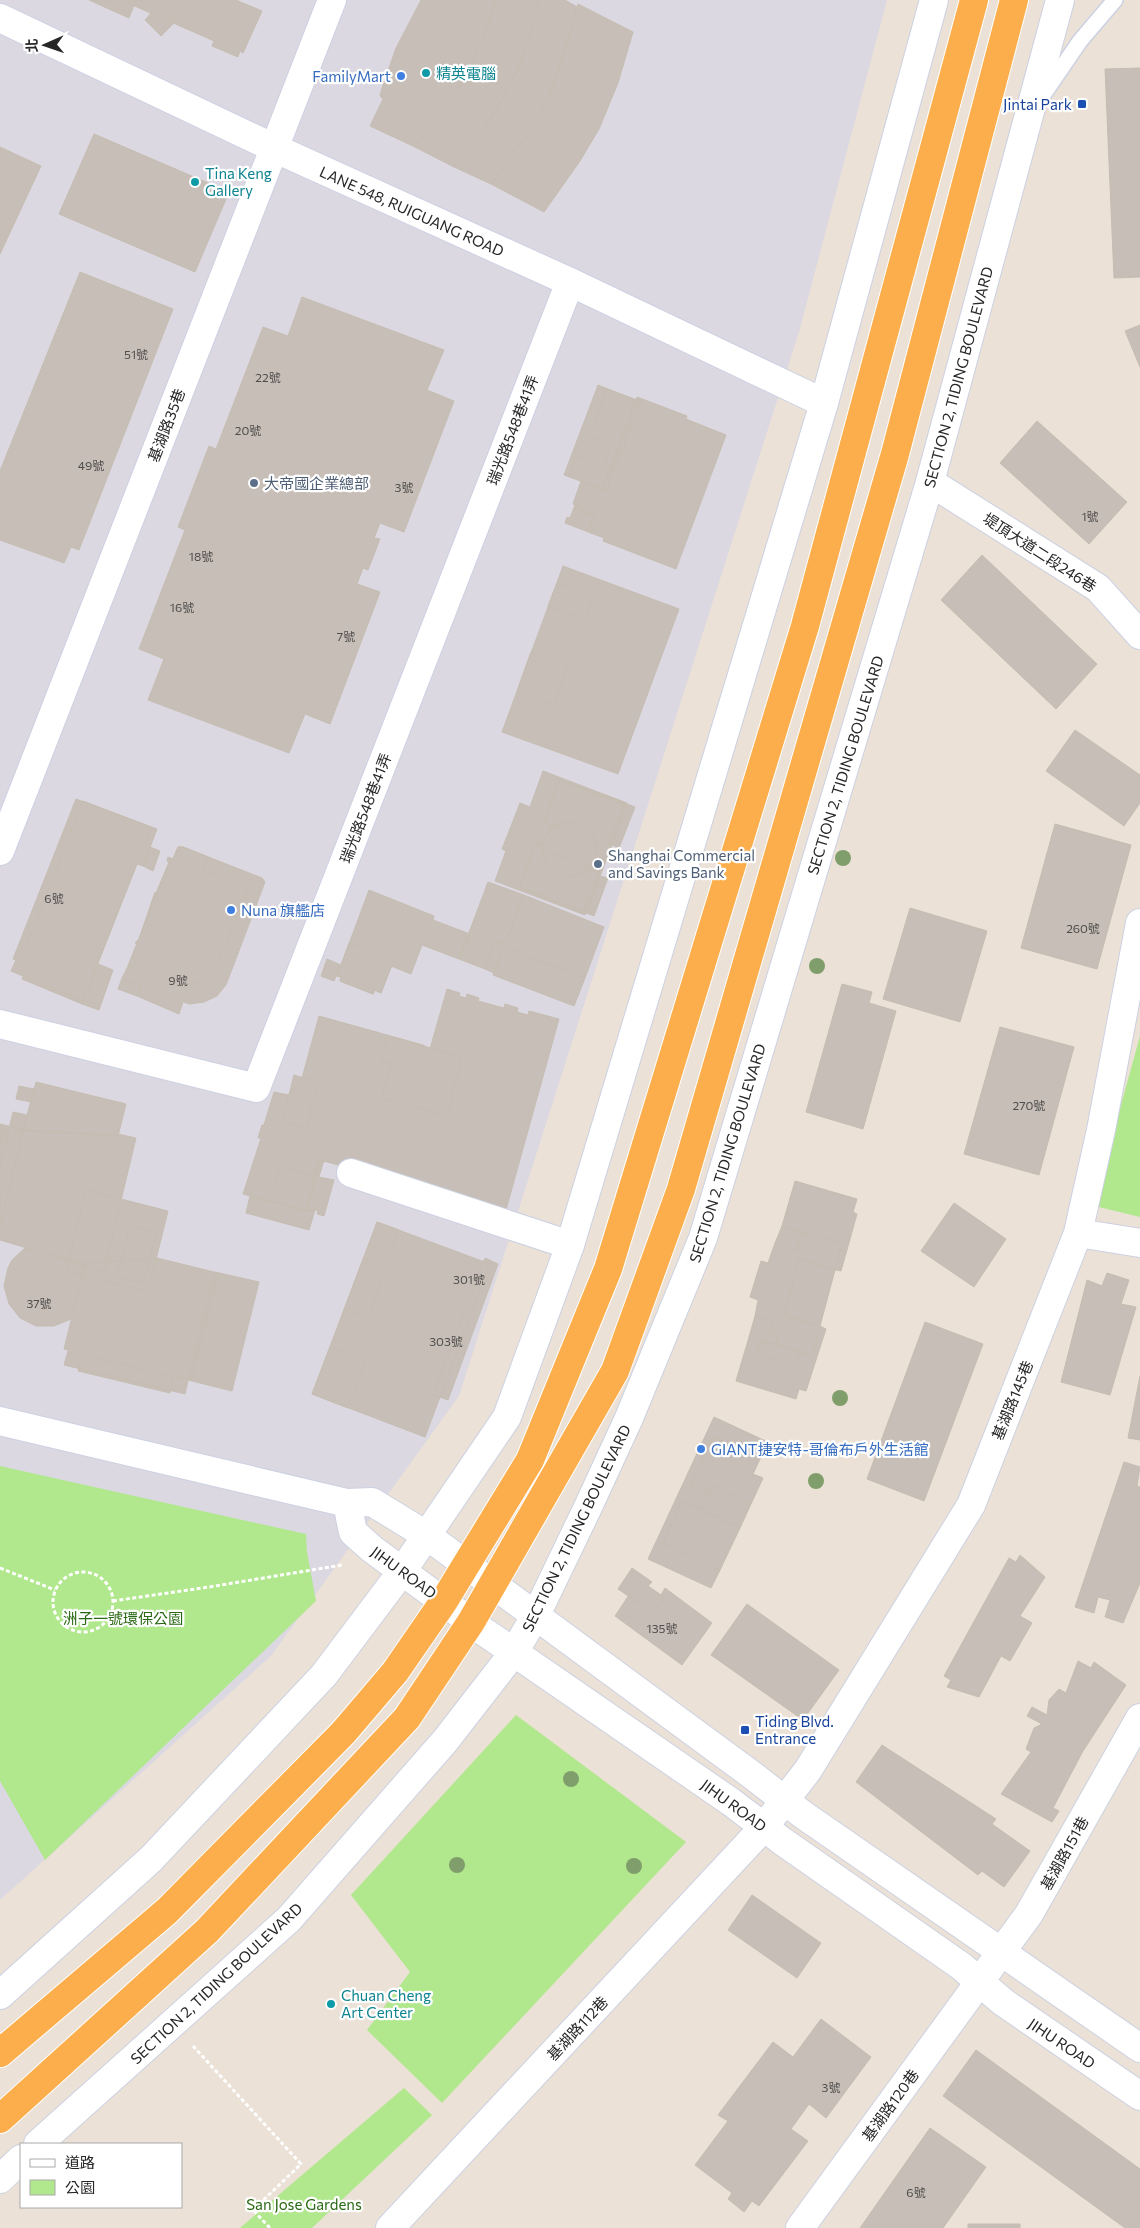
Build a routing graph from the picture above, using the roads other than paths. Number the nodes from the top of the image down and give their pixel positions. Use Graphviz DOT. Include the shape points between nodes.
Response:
graph roads {
  1 [pos="332,0"];
  2 [pos="934,0"];
  3 [pos="974,0"];
  4 [pos="1014,0"];
  5 [pos="1060,0"];
  6 [pos="1115,0"];
  7 [pos="0,18"];
  8 [pos="1030,115"];
  9 [pos="274,148"];
  10 [pos="570,282"];
  11 [pos="824,403"];
  12 [pos="930,482"];
  13 [pos="1138,630"];
  14 [pos="0,851"];
  15 [pos="1140,923"];
  16 [pos="0,1024"];
  17 [pos="351,1173"];
  18 [pos="1078,1233"];
  19 [pos="1140,1243"];
  20 [pos="570,1245"];
  21 [pos="0,1421"];
  22 [pos="347,1503"];
  23 [pos="426,1535"];
  24 [pos="466,1564"];
  25 [pos="403,1570"];
  26 [pos="493,1584"];
  27 [pos="444,1601"];
  28 [pos="536,1615"];
  29 [pos="471,1622"];
  30 [pos="514,1652"];
  31 [pos="1140,1718"];
  32 [pos="784,1801"];
  33 [pos="764,1827"];
  34 [pos="1002,1953"];
  35 [pos="980,1983"];
  36 [pos="0,1995"];
  37 [pos="1140,2048"];
  38 [pos="0,2053"];
  39 [pos="1140,2096"];
  40 [pos="0,2119"];
  41 [pos="39,2143"];
  42 [pos="20,2161"];
  43 [pos="0,2179"];
  44 [pos="390,2228"];
  45 [pos="800,2228"];
  1 -- 9 [label="street, 基湖路35巷"];
  2 -- 11 [label="street"];
  3 -- 24 [label="highway" via="805,626 608,1269 530,1460"];
  4 -- 26 [label="highway" via="895,454 682,1189 615,1371"];
  5 -- 8 [label="street, SECTION 2, TIDING BOULEVARD"];
  6 -- 8 [label="lane" via="1080,41"];
  7 -- 9 [label="street, LANE 548, RUIGUANG ROAD"];
  8 -- 12 [label="street, SECTION 2, TIDING BOULEVARD"];
  9 -- 10 [label="street, LANE 548, RUIGUANG ROAD"];
  9 -- 14 [label="street, 基湖路35巷"];
  10 -- 11 [label="street, LANE 548, RUIGUANG ROAD"];
  10 -- 16 [label="street, 瑞光路548巷41弄" via="256,1088"];
  11 -- 20 [label="street"];
  12 -- 13 [label="street, 堤頂大道二段246巷" via="1098,588"];
  12 -- 28 [label="street, SECTION 2, TIDING BOULEVARD" via="703,1238 629,1418"];
  15 -- 18 [label="street, 基湖路145巷"];
  17 -- 20 [label="street"];
  18 -- 19 [label="street"];
  18 -- 32 [label="street, 基湖路145巷" via="971,1505 808,1770"];
  20 -- 23 [label="street" via="507,1417"];
  21 -- 22 [label="street"];
  22 -- 23 [label="street" via="372,1502"];
  22 -- 25 [label="street, JIHU ROAD" via="353,1532"];
  23 -- 24 [label="street"];
  23 -- 25 [label="street"];
  24 -- 26 [label="street"];
  24 -- 27 [label="highway"];
  25 -- 27 [label="street, JIHU ROAD"];
  25 -- 36 [label="street" via="324,1675 151,1859"];
  26 -- 28 [label="street"];
  26 -- 29 [label="highway"];
  27 -- 29 [label="street, JIHU ROAD"];
  27 -- 38 [label="highway" via="395,1672 343,1733 167,1911"];
  28 -- 30 [label="street, SECTION 2, TIDING BOULEVARD"];
  28 -- 32 [label="street"];
  29 -- 30 [label="street, JIHU ROAD"];
  29 -- 40 [label="highway" via="407,1718 214,1924"];
  30 -- 33 [label="street, JIHU ROAD"];
  30 -- 41 [label="street, SECTION 2, TIDING BOULEVARD" via="445,1740 289,1919"];
  31 -- 34 [label="street, 基湖路151巷" via="1030,1914"];
  32 -- 33 [label="street, 基湖路145巷"];
  32 -- 34 [label="street"];
  33 -- 35 [label="street, JIHU ROAD"];
  33 -- 44 [label="street, 基湖路112巷"];
  34 -- 35 [label="street, 基湖路151巷"];
  34 -- 37 [label="street"];
  35 -- 39 [label="street, JIHU ROAD"];
  35 -- 45 [label="street, 基湖路120巷"];
  42 -- 43 [label="street"];
}
